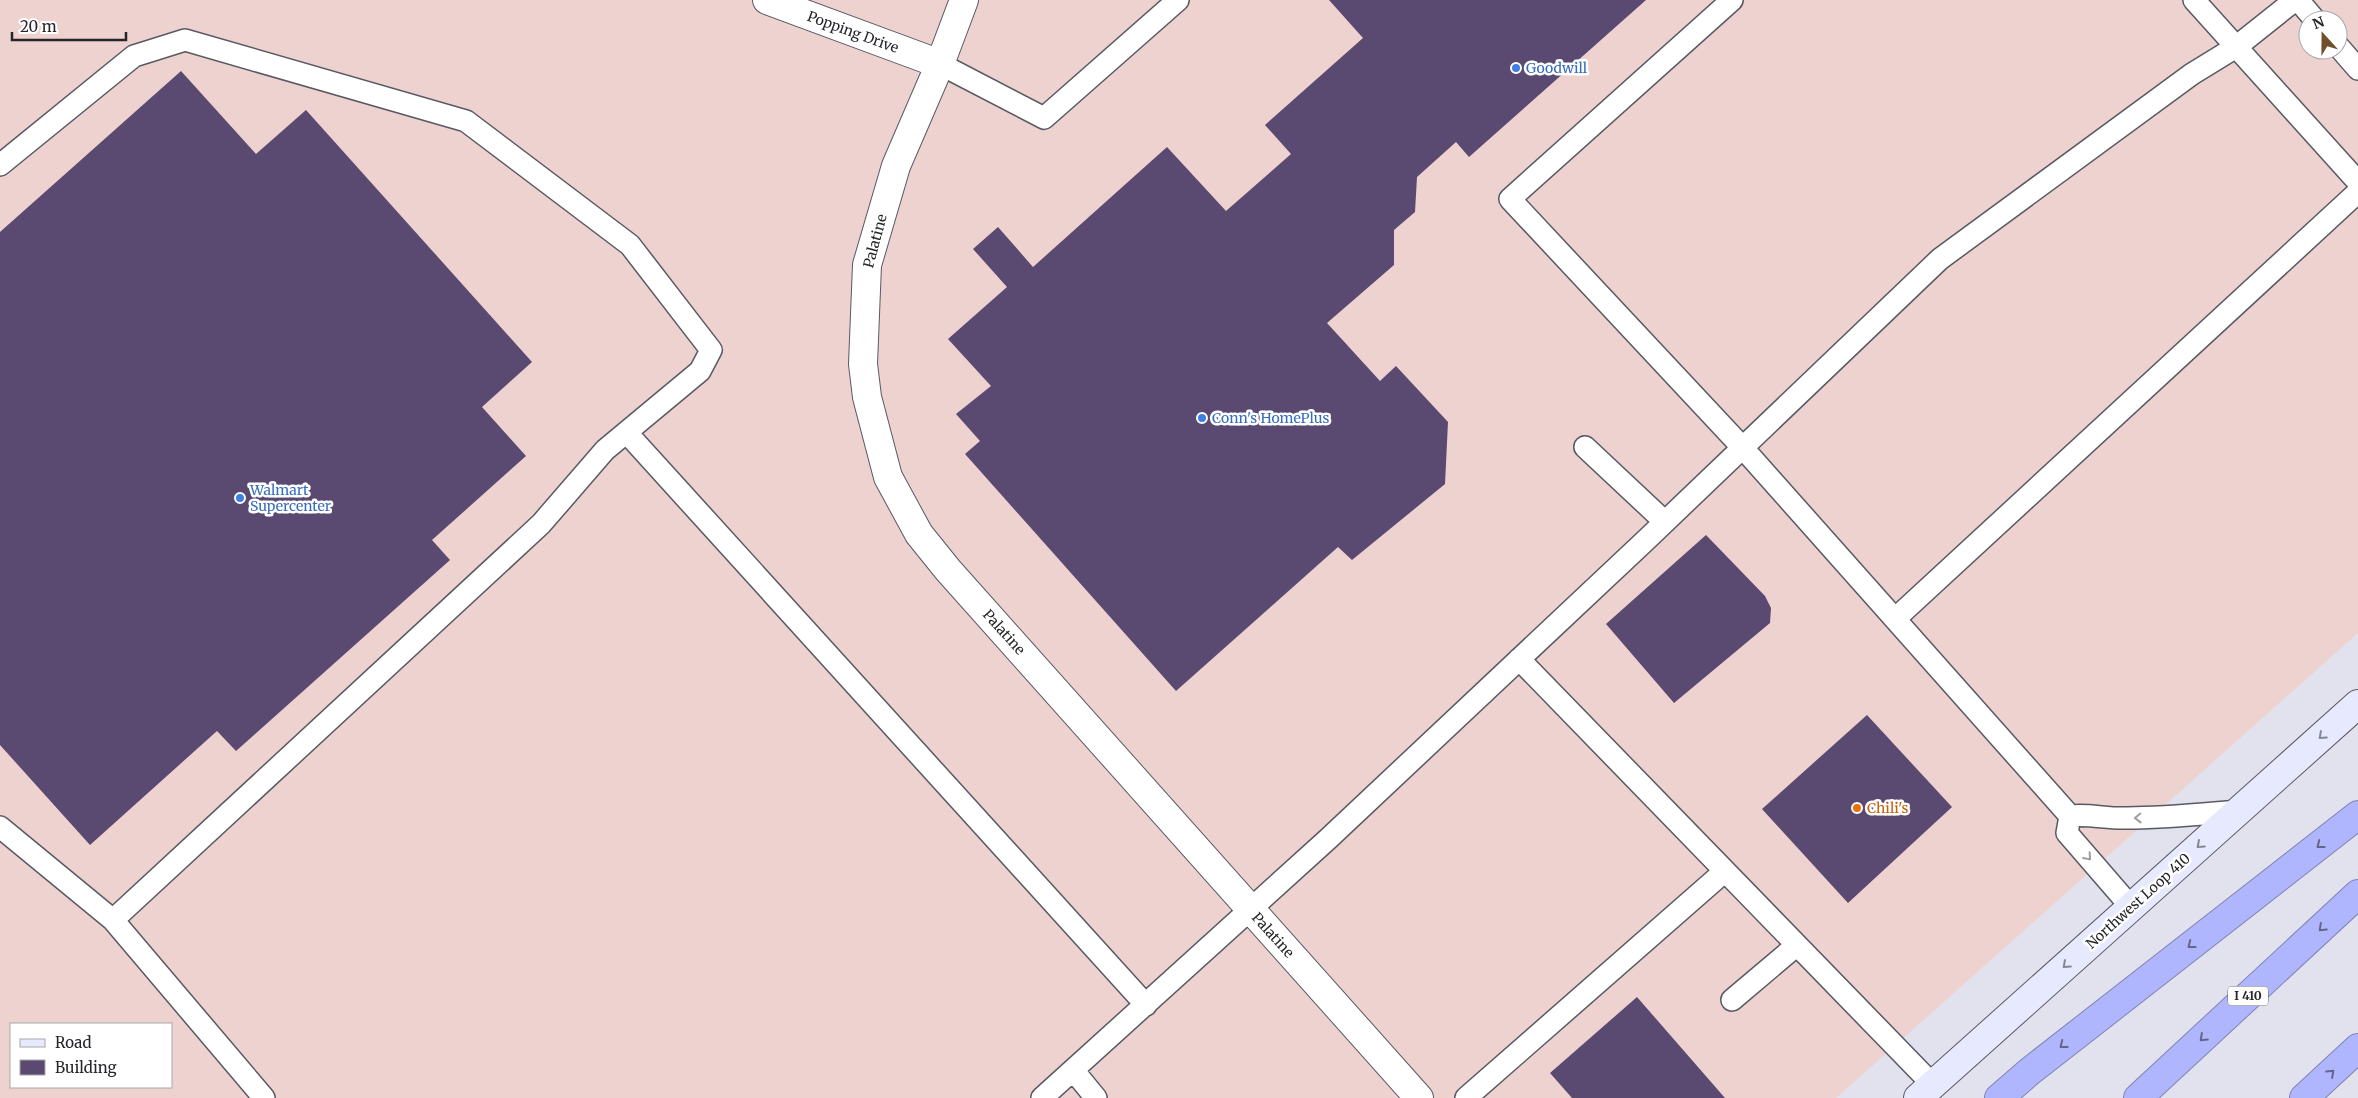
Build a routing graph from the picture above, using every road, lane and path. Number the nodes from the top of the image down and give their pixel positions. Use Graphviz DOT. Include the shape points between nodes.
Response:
graph roads {
  1 [pos="767,0"];
  2 [pos="964,0"];
  3 [pos="1178,0"];
  4 [pos="1732,0"];
  5 [pos="2194,0"];
  6 [pos="2296,0"];
  7 [pos="2306,10"];
  8 [pos="2236,46"];
  9 [pos="2348,58"];
  10 [pos="940,64"];
  11 [pos="2358,69"];
  12 [pos="0,165"];
  13 [pos="2358,182"];
  14 [pos="2358,192"];
  15 [pos="627,432"];
  16 [pos="1585,447"];
  17 [pos="1742,447"];
  18 [pos="1665,522"];
  19 [pos="1895,619"];
  20 [pos="1519,659"];
  21 [pos="2358,704"];
  22 [pos="2239,811"];
  23 [pos="2358,815"];
  24 [pos="2070,816"];
  25 [pos="0,827"];
  26 [pos="1726,871"];
  27 [pos="2358,894"];
  28 [pos="2131,907"];
  29 [pos="1251,910"];
  30 [pos="113,920"];
  31 [pos="1797,945"];
  32 [pos="1732,1000"];
  33 [pos="1146,1005"];
  34 [pos="2358,1048"];
  35 [pos="1073,1070"];
  36 [pos="1926,1091"];
  37 [pos="264,1098"];
  38 [pos="1042,1098"];
  39 [pos="1096,1098"];
  40 [pos="1419,1098"];
  41 [pos="1466,1098"];
  42 [pos="1999,1098"];
  43 [pos="2138,1098"];
  44 [pos="2304,1098"];
  1 -- 10 [label="street, Popping Drive"];
  2 -- 10 [label="street, Palatine"];
  3 -- 10 [label="lane" via="1044,118"];
  4 -- 17 [label="lane" via="1510,199"];
  5 -- 8 [label="lane"];
  6 -- 7 [label="lane"];
  6 -- 8 [label="lane"];
  8 -- 13 [label="lane"];
  8 -- 17 [label="lane" via="2192,74 1940,259"];
  9 -- 11 [label="lane"];
  10 -- 29 [label="street, Palatine" via="896,166 867,265 863,364 867,396 888,476 919,534 948,570"];
  12 -- 15 [label="lane" via="134,56 185,40 466,121 630,245 711,350 700,371"];
  14 -- 19 [label="lane"];
  15 -- 30 [label="lane" via="605,450 540,524"];
  15 -- 33 [label="lane"];
  16 -- 18 [label="lane"];
  17 -- 18 [label="lane"];
  17 -- 19 [label="lane"];
  18 -- 20 [label="lane"];
  19 -- 24 [label="lane"];
  20 -- 26 [label="lane"];
  20 -- 29 [label="lane"];
  21 -- 22 [label="main road, Northwest Loop 410, one-way"];
  22 -- 24 [label="lane, one-way" via="2144,818"];
  22 -- 28 [label="main road, Northwest Loop 410, one-way"];
  23 -- 42 [label="highway, one-way"];
  24 -- 28 [label="lane, one-way" via="2067,833"];
  25 -- 30 [label="lane"];
  26 -- 31 [label="lane"];
  26 -- 41 [label="lane"];
  27 -- 43 [label="highway, I 410, one-way"];
  28 -- 36 [label="main road, Northwest Loop 410, one-way"];
  29 -- 33 [label="lane"];
  29 -- 40 [label="street, Palatine"];
  30 -- 37 [label="lane"];
  31 -- 32 [label="lane"];
  31 -- 36 [label="lane"];
  33 -- 35 [label="lane"];
  44 -- 34 [label="highway, one-way"];
  35 -- 38 [label="lane"];
  35 -- 39 [label="lane"];
}
